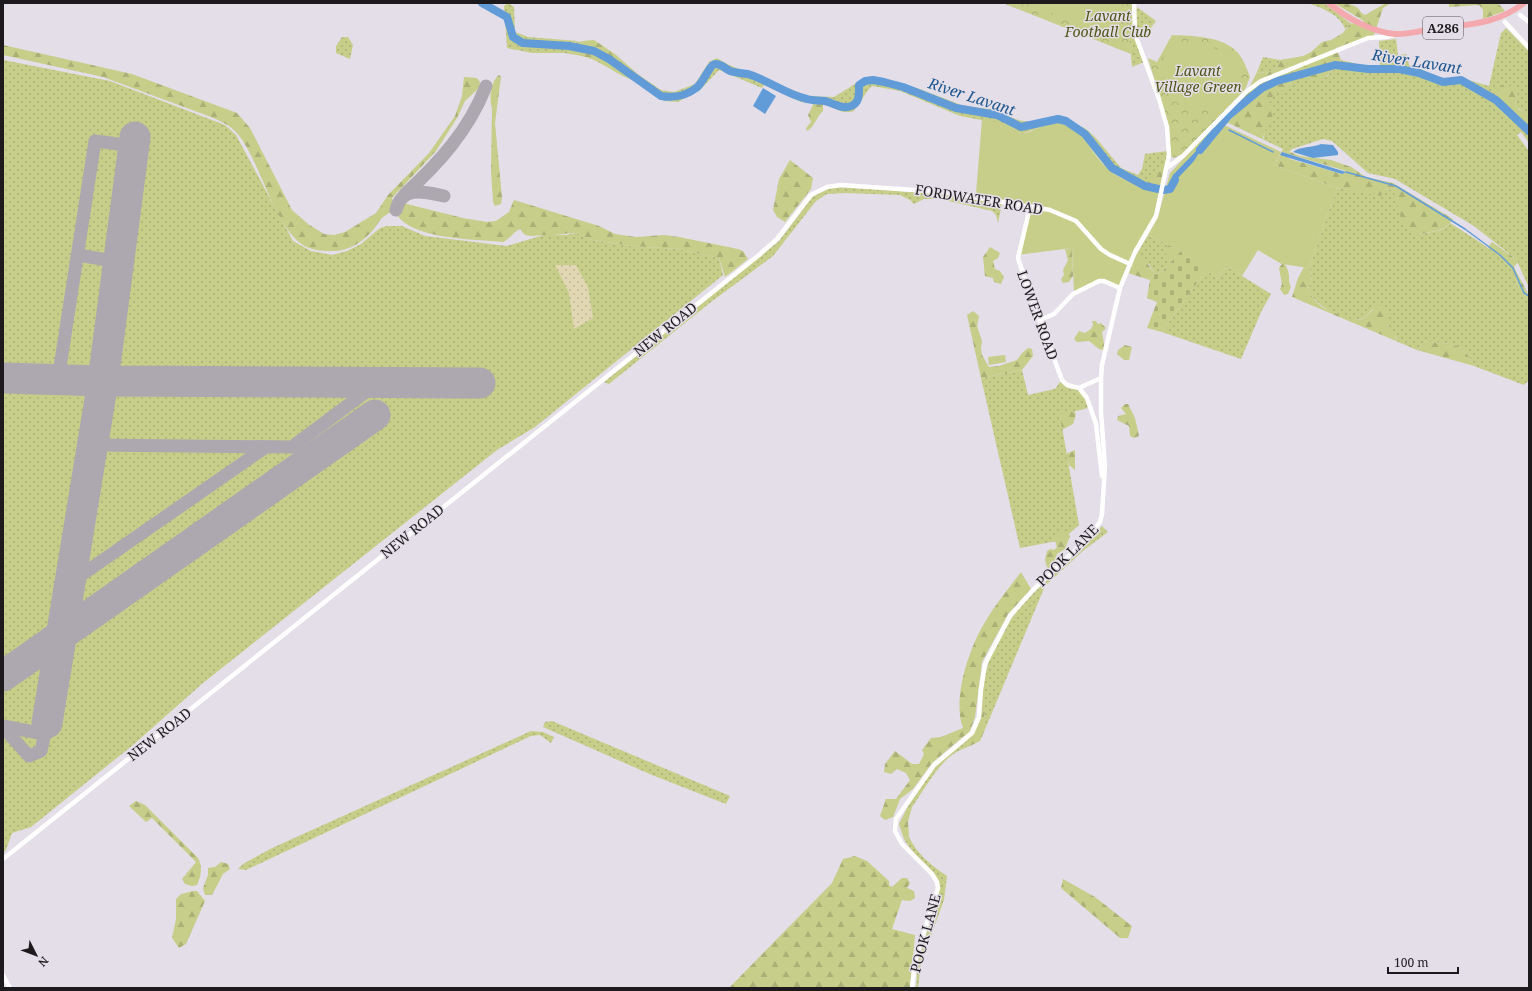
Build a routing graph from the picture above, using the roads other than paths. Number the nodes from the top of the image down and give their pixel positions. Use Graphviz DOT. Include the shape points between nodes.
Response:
graph roads {
  1 [pos="1134,3"];
  2 [pos="1329,3"];
  3 [pos="1524,3"];
  4 [pos="1520,15"];
  5 [pos="1505,22"];
  6 [pos="1529,22"];
  7 [pos="1396,34"];
  8 [pos="1529,48"];
  9 [pos="1167,168"];
  10 [pos="811,194"];
  11 [pos="1030,207"];
  12 [pos="1130,264"];
  13 [pos="1120,288"];
  14 [pos="1040,320"];
  15 [pos="1101,378"];
  16 [pos="1079,388"];
  17 [pos="1104,478"];
  18 [pos="3,859"];
  19 [pos="3,975"];
  20 [pos="10,988"];
  21 [pos="912,988"];
  1 -- 9 [label="street, POOK LANE" via="1135,34 1151,72 1167,127"];
  2 -- 7 [label="main road, A286" via="1369,27"];
  3 -- 7 [label="main road, A286" via="1489,20 1464,26"];
  4 -- 6 [label="street"];
  5 -- 8 [label="street"];
  7 -- 9 [label="street" via="1368,38 1261,81 1247,91 1183,156"];
  9 -- 12 [label="street, POOK LANE" via="1156,216"];
  10 -- 11 [label="street, FORDWATER ROAD" via="828,186 841,185 909,188 981,197"];
  10 -- 18 [label="street, NEW ROAD" via="777,239 759,255"];
  11 -- 12 [label="street, FORDWATER ROAD" via="1050,210 1076,221 1101,249"];
  11 -- 14 [label="street, LOWER ROAD" via="1018,258"];
  12 -- 13 [label="street, POOK LANE"];
  13 -- 14 [label="street" via="1099,281 1073,294 1054,314"];
  13 -- 15 [label="street, POOK LANE" via="1108,333"];
  14 -- 16 [label="street, LOWER ROAD" via="1062,380 1067,385"];
  15 -- 16 [label="street"];
  15 -- 17 [label="street, POOK LANE"];
  16 -- 17 [label="street" via="1087,398 1096,424"];
  17 -- 21 [label="street, POOK LANE" via="1102,514 1096,529 1033,590 1010,616 998,637 985,664 979,717 972,733 934,765 896,819 895,831 902,844 932,874 938,888 915,961"];
  19 -- 20 [label="street"];
}
